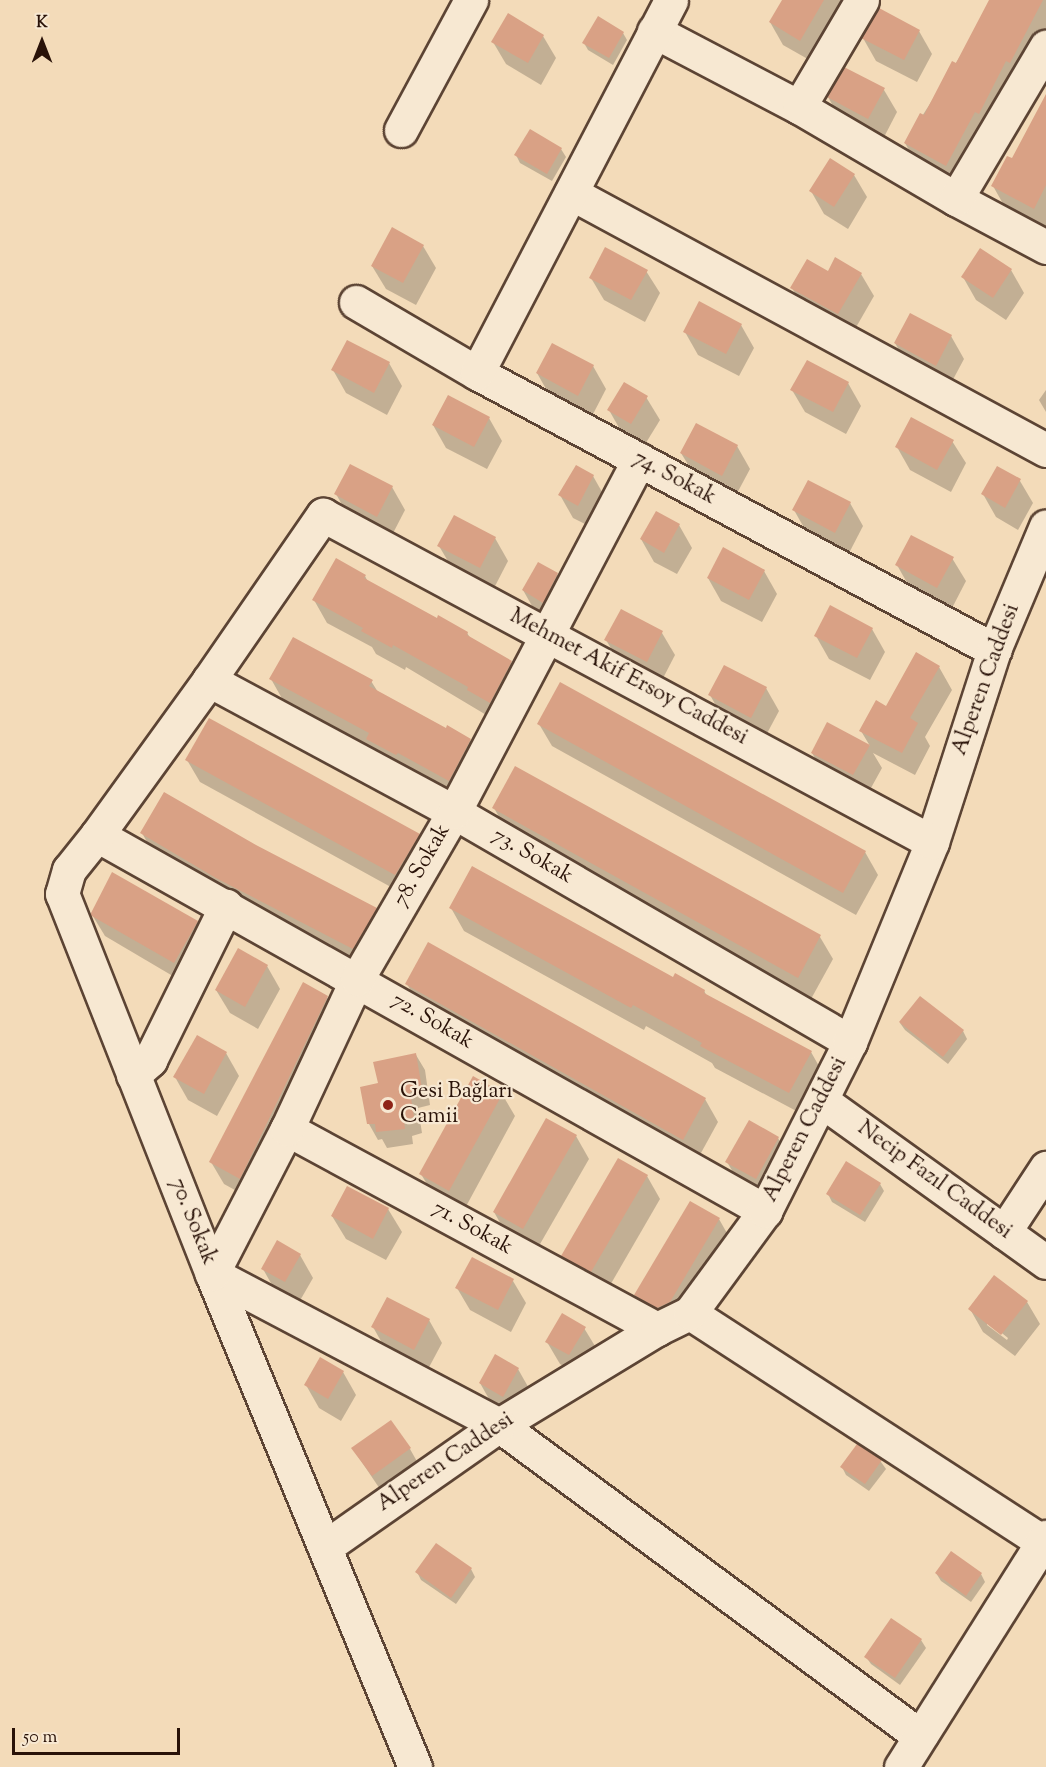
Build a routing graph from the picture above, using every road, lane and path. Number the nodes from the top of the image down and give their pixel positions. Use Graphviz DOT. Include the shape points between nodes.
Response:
graph roads {
  1 [pos="471,0"];
  2 [pos="671,0"];
  3 [pos="862,0"];
  4 [pos="654,31"];
  5 [pos="1046,47"];
  6 [pos="799,108"];
  7 [pos="401,130"];
  8 [pos="571,193"];
  9 [pos="956,199"];
  10 [pos="1046,247"];
  11 [pos="356,302"];
  12 [pos="477,373"];
  13 [pos="1046,450"];
  14 [pos="639,460"];
  15 [pos="1046,526"];
  16 [pos="548,634"];
  17 [pos="994,651"];
  18 [pos="209,680"];
  19 [pos="454,812"];
  20 [pos="97,835"];
  21 [pos="932,842"];
  22 [pos="225,906"];
  23 [pos="357,979"];
  24 [pos="850,1042"];
  25 [pos="133,1076"];
  26 [pos="822,1101"];
  27 [pos="287,1128"];
  28 [pos="1046,1168"];
  29 [pos="765,1211"];
  30 [pos="1004,1232"];
  31 [pos="1046,1262"];
  32 [pos="212,1274"];
  33 [pos="690,1313"];
  34 [pos="657,1329"];
  35 [pos="499,1425"];
  36 [pos="1044,1540"];
  37 [pos="325,1547"];
  38 [pos="920,1736"];
  39 [pos="415,1767"];
  40 [pos="900,1767"];
  1 -- 7 [label="street"];
  2 -- 4 [label="street"];
  3 -- 6 [label="street"];
  4 -- 6 [label="street"];
  4 -- 8 [label="street"];
  5 -- 9 [label="street"];
  6 -- 9 [label="street"];
  8 -- 12 [label="street"];
  8 -- 13 [label="street"];
  9 -- 10 [label="street"];
  11 -- 12 [label="street, 74. Sokak"];
  12 -- 14 [label="street, 74. Sokak"];
  14 -- 16 [label="street, 78. Sokak"];
  14 -- 17 [label="street, 74. Sokak"];
  15 -- 17 [label="street, Alperen Caddesi"];
  16 -- 18 [label="street, Mehmet Akif Ersoy Caddesi" via="323,515"];
  16 -- 19 [label="street, 78. Sokak"];
  16 -- 21 [label="street, Mehmet Akif Ersoy Caddesi"];
  17 -- 21 [label="street, Alperen Caddesi"];
  18 -- 19 [label="street, 73. Sokak"];
  18 -- 20 [label="street"];
  19 -- 23 [label="street, 78. Sokak"];
  19 -- 24 [label="street, 73. Sokak"];
  20 -- 22 [label="street, 72. Sokak"];
  20 -- 25 [label="street, 70. Sokak" via="65,877 62,894"];
  21 -- 24 [label="street, Alperen Caddesi"];
  22 -- 23 [label="street, 72. Sokak"];
  22 -- 25 [label="street" via="150,1060"];
  23 -- 27 [label="street, 78. Sokak"];
  23 -- 29 [label="street, 72. Sokak"];
  24 -- 26 [label="street, Alperen Caddesi"];
  25 -- 32 [label="street, 70. Sokak"];
  26 -- 29 [label="street, Alperen Caddesi"];
  26 -- 30 [label="street, Necip Fazıl Caddesi"];
  27 -- 32 [label="street, 78. Sokak"];
  27 -- 34 [label="street, 71. Sokak"];
  28 -- 30 [label="street"];
  29 -- 33 [label="street, Alperen Caddesi"];
  30 -- 31 [label="street, Necip Fazıl Caddesi"];
  32 -- 35 [label="street, 70. Sokak"];
  32 -- 37 [label="street"];
  33 -- 34 [label="street, Alperen Caddesi"];
  33 -- 36 [label="street"];
  34 -- 35 [label="street, Alperen Caddesi"];
  35 -- 37 [label="street, Alperen Caddesi"];
  35 -- 38 [label="street, 70. Sokak"];
  36 -- 38 [label="street"];
  37 -- 39 [label="street"];
  38 -- 40 [label="street"];
}
